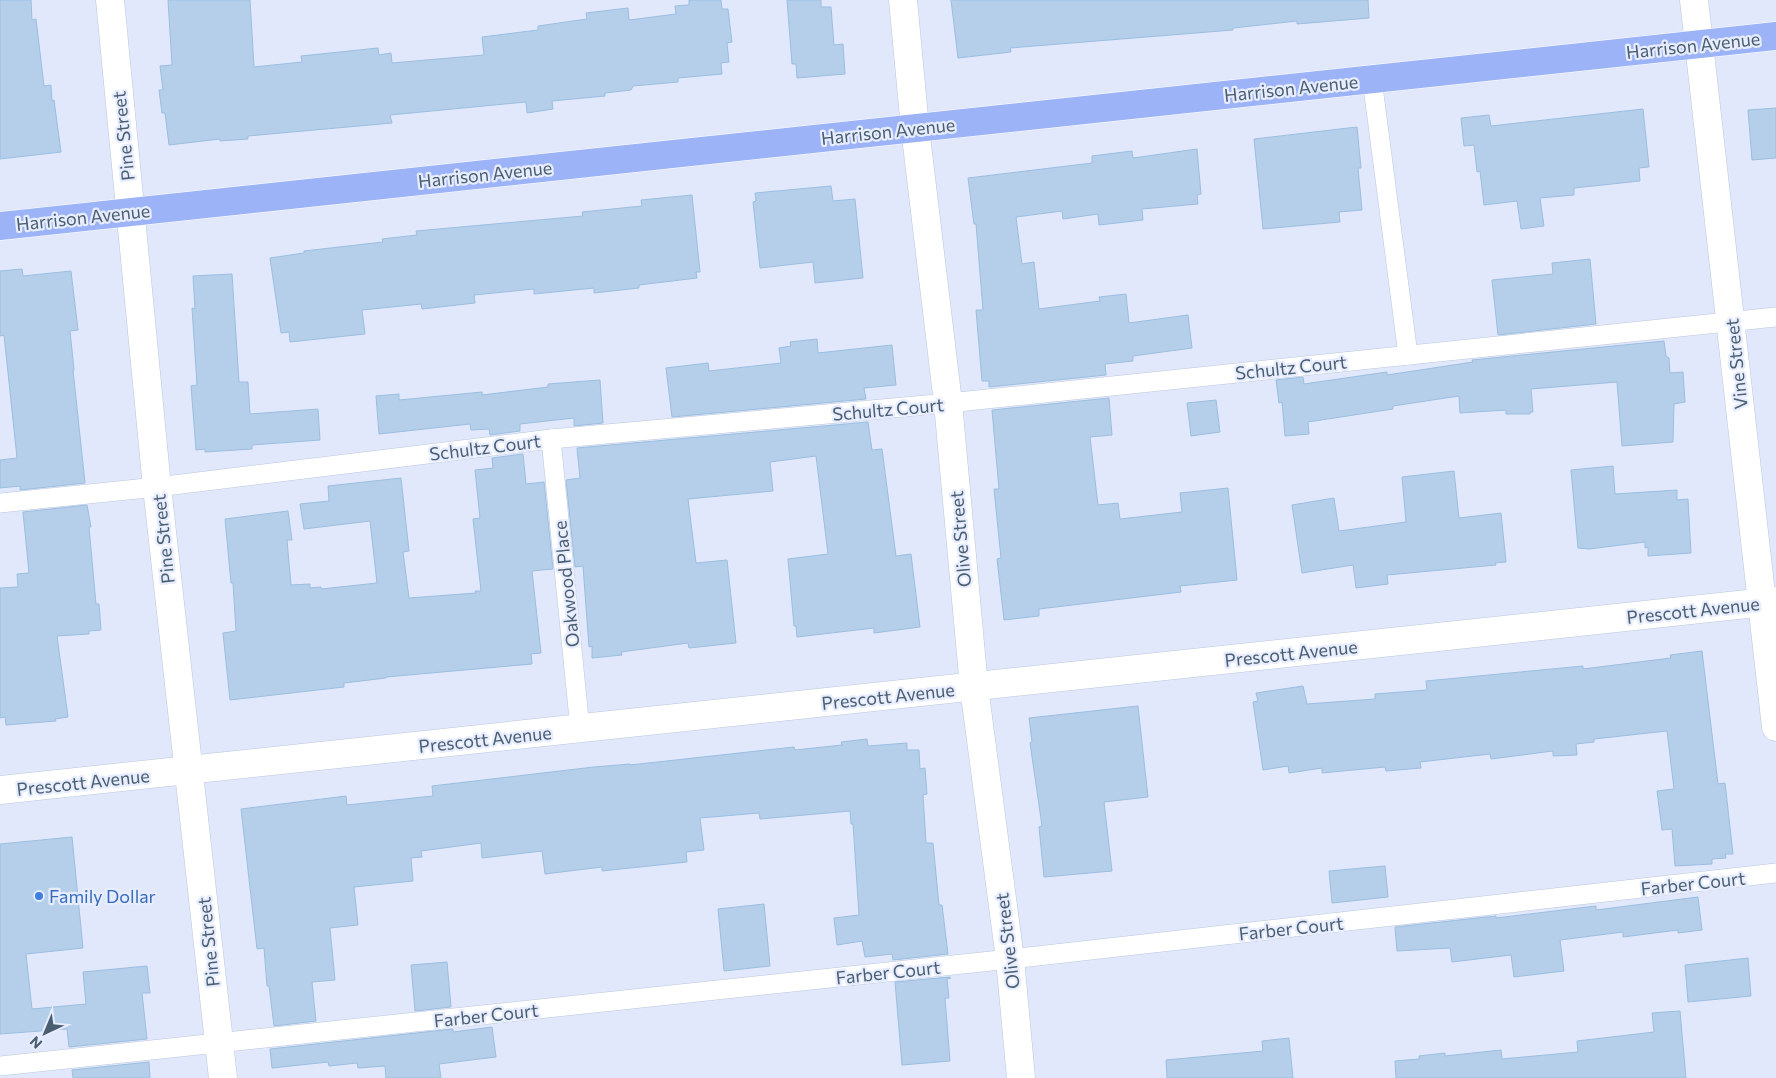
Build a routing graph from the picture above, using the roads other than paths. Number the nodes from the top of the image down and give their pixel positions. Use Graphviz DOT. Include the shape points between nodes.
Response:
graph roads {
  1 [pos="110,0"];
  2 [pos="903,0"];
  3 [pos="1694,0"];
  4 [pos="1776,36"];
  5 [pos="1699,44"];
  6 [pos="1372,79"];
  7 [pos="916,128"];
  8 [pos="130,212"];
  9 [pos="0,226"];
  10 [pos="1776,317"];
  11 [pos="1731,322"];
  12 [pos="1408,355"];
  13 [pos="948,403"];
  14 [pos="551,439"];
  15 [pos="157,487"];
  16 [pos="0,503"];
  17 [pos="1769,602"];
  18 [pos="974,687"];
  19 [pos="1776,728"];
  20 [pos="580,729"];
  21 [pos="189,770"];
  22 [pos="0,790"];
  23 [pos="1776,873"];
  24 [pos="1010,960"];
  25 [pos="220,1043"];
  26 [pos="0,1066"];
  27 [pos="223,1078"];
  28 [pos="1021,1078"];
  1 -- 8 [label="street, Pine Street"];
  2 -- 7 [label="street, Olive Street"];
  3 -- 5 [label="street, Vine Street"];
  4 -- 5 [label="main road, Harrison Avenue"];
  5 -- 6 [label="main road, Harrison Avenue"];
  5 -- 11 [label="street, Vine Street"];
  6 -- 7 [label="main road, Harrison Avenue"];
  6 -- 12 [label="lane"];
  7 -- 8 [label="main road, Harrison Avenue"];
  7 -- 13 [label="street, Olive Street"];
  8 -- 9 [label="main road, Harrison Avenue"];
  8 -- 15 [label="street, Pine Street"];
  10 -- 11 [label="lane, Schultz Court"];
  11 -- 12 [label="lane, Schultz Court"];
  11 -- 17 [label="street, Vine Street"];
  12 -- 13 [label="lane, Schultz Court"];
  13 -- 14 [label="lane, Schultz Court"];
  13 -- 18 [label="street, Olive Street"];
  14 -- 15 [label="lane, Schultz Court"];
  14 -- 20 [label="lane, Oakwood Place"];
  15 -- 16 [label="lane, Schultz Court"];
  15 -- 21 [label="street, Pine Street"];
  17 -- 18 [label="street, Prescott Avenue"];
  17 -- 19 [label="street, Vine Street"];
  18 -- 20 [label="street, Prescott Avenue"];
  18 -- 24 [label="street, Olive Street"];
  20 -- 21 [label="street, Prescott Avenue"];
  21 -- 22 [label="street, Prescott Avenue"];
  21 -- 25 [label="street, Pine Street"];
  23 -- 24 [label="lane, Farber Court"];
  24 -- 25 [label="lane, Farber Court"];
  24 -- 28 [label="street, Olive Street"];
  25 -- 26 [label="lane, Farber Court"];
  25 -- 27 [label="street, Pine Street"];
}
